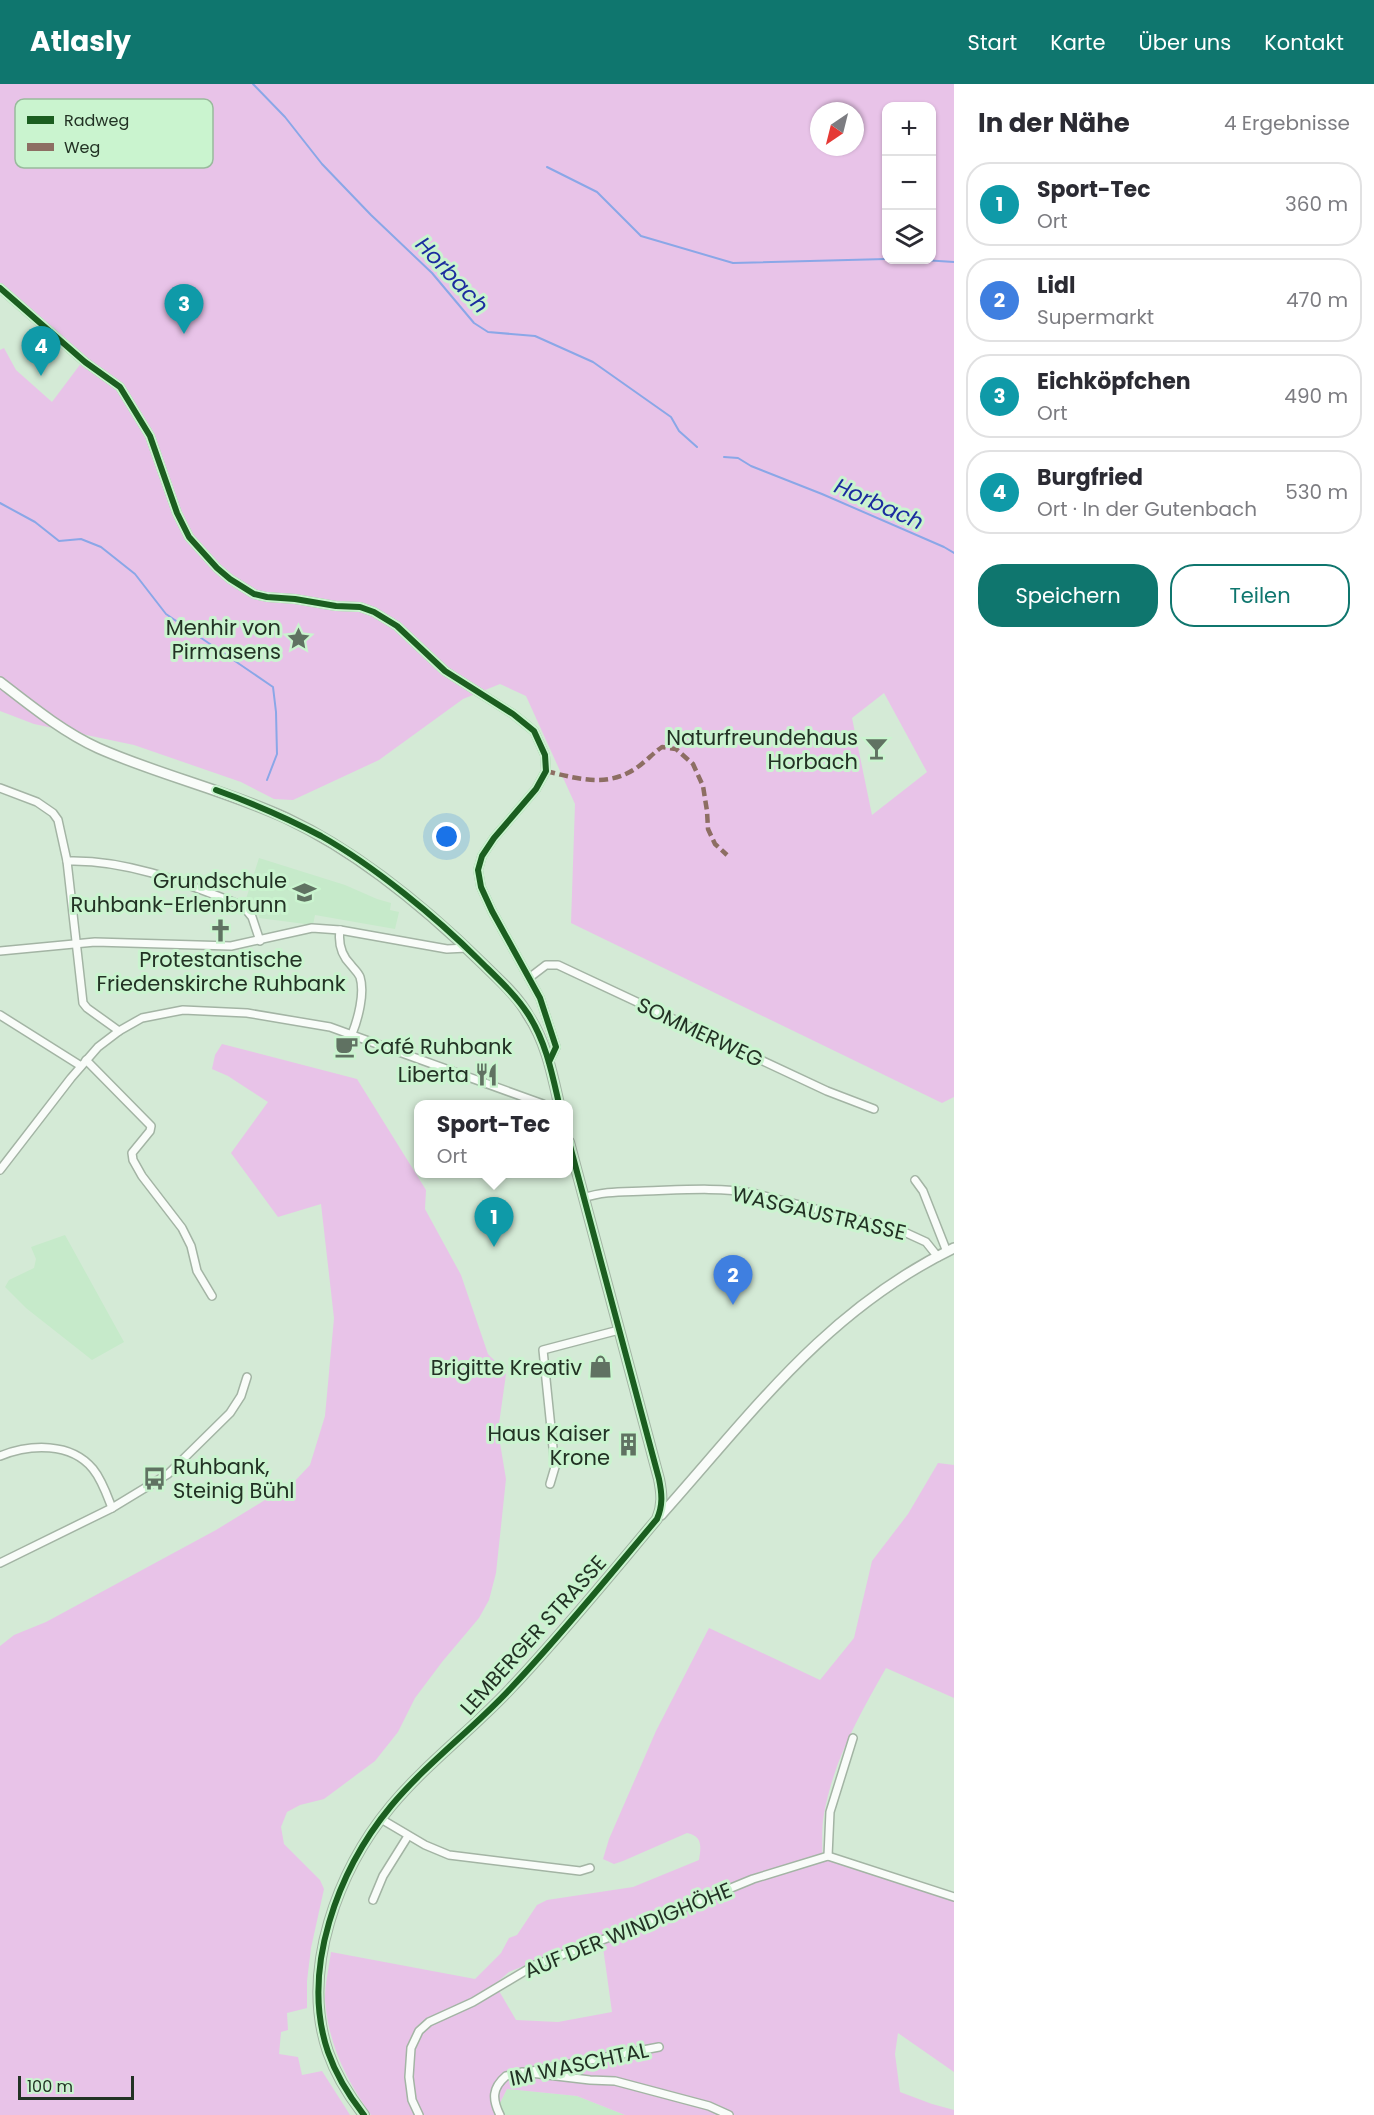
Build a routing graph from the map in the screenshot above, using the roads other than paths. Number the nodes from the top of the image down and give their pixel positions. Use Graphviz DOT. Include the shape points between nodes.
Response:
graph roads {
  1 [pos="0,288"];
  2 [pos="0,682"];
  3 [pos="0,788"];
  4 [pos="67,861"];
  5 [pos="340,930"];
  6 [pos="260,941"];
  7 [pos="77,943"];
  8 [pos="467,948"];
  9 [pos="0,951"];
  10 [pos="529,978"];
  11 [pos="0,1015"];
  12 [pos="119,1031"];
  13 [pos="352,1034"];
  14 [pos="549,1062"];
  15 [pos="83,1063"];
  16 [pos="532,1100"];
  17 [pos="557,1100"];
  18 [pos="874,1109"];
  19 [pos="573,1157"];
  20 [pos="0,1170"];
  21 [pos="915,1180"];
  22 [pos="584,1198"];
  23 [pos="946,1252"];
  24 [pos="212,1296"];
  25 [pos="619,1330"];
  26 [pos="247,1377"];
  27 [pos="0,1456"];
  28 [pos="550,1484"];
  29 [pos="681,1492"];
  30 [pos="662,1496"];
  31 [pos="112,1508"];
  32 [pos="657,1519"];
  33 [pos="0,1563"];
  34 [pos="853,1738"];
  35 [pos="381,1819"];
  36 [pos="408,1836"];
  37 [pos="828,1856"];
  38 [pos="590,1868"];
  39 [pos="954,1897"];
  40 [pos="373,1900"];
  41 [pos="659,2047"];
  42 [pos="522,2072"];
  43 [pos="364,2115"];
  44 [pos="419,2115"];
  45 [pos="500,2115"];
  46 [pos="729,2115"];
  1 -- 10 [label="street" via="120,387 150,436 189,537 230,579 267,597 360,607 374,612 397,626 445,671 534,731 545,755 546,771 536,789 494,838 478,870 488,904"];
  2 -- 8 [label="main road" via="69,732 99,748 240,799 324,838 383,879"];
  3 -- 4 [label="street" via="37,802 53,813 61,829"];
  4 -- 6 [label="street" via="142,870 243,906 252,917"];
  4 -- 7 [label="street"];
  5 -- 6 [label="street" via="305,929"];
  5 -- 8 [label="street" via="447,949"];
  5 -- 13 [label="street" via="341,950 361,981"];
  6 -- 7 [label="street" via="231,946"];
  7 -- 9 [label="street"];
  7 -- 12 [label="street" via="84,1006"];
  8 -- 14 [label="main road" via="523,1006"];
  10 -- 14 [label="street" via="555,1041 555,1052"];
  10 -- 18 [label="street, SOMMERWEG" via="546,965 558,965 818,1087"];
  11 -- 15 [label="street"];
  12 -- 13 [label="street" via="151,1015 203,1010 272,1016"];
  12 -- 15 [label="street"];
  13 -- 16 [label="street"];
  14 -- 17 [label="main road"];
  15 -- 20 [label="street"];
  15 -- 24 [label="street" via="151,1126 132,1155 142,1176 182,1228 197,1271"];
  19 -- 22 [label="main road, LEMBERGER STRASSE"];
  21 -- 23 [label="street, WASGAUSTRASSE"];
  22 -- 23 [label="street, WASGAUSTRASSE" via="601,1193 646,1191 745,1191 902,1231"];
  22 -- 25 [label="main road, LEMBERGER STRASSE"];
  23 -- 29 [label="main road" via="880,1292 816,1343"];
  25 -- 28 [label="street" via="543,1350 555,1467"];
  25 -- 30 [label="main road, LEMBERGER STRASSE"];
  26 -- 31 [label="street" via="236,1405 191,1454"];
  27 -- 31 [label="street" via="43,1448 73,1454 94,1470"];
  29 -- 30 [label="main road"];
  29 -- 32 [label="main road"];
  30 -- 32 [label="main road, LEMBERGER STRASSE"];
  31 -- 33 [label="street"];
  32 -- 35 [label="main road, LEMBERGER STRASSE" via="511,1688"];
  34 -- 37 [label="street" via="830,1812"];
  35 -- 36 [label="street"];
  35 -- 43 [label="main road, LEMBERGER STRASSE" via="356,1856 337,1897 324,1945 320,1988 321,2020 329,2055"];
  36 -- 38 [label="street" via="438,1852 464,1858 580,1871"];
  36 -- 40 [label="street"];
  37 -- 39 [label="street"];
  37 -- 44 [label="street, AUF DER WINDIGHÖHE" via="743,1883 535,1965 474,2002 429,2022 419,2031 411,2048 409,2077"];
  41 -- 42 [label="street, IM WASCHTAL"];
  42 -- 45 [label="street, IM WASCHTAL" via="506,2076 495,2088 494,2104"];
  42 -- 46 [label="street" via="615,2081"];
}
